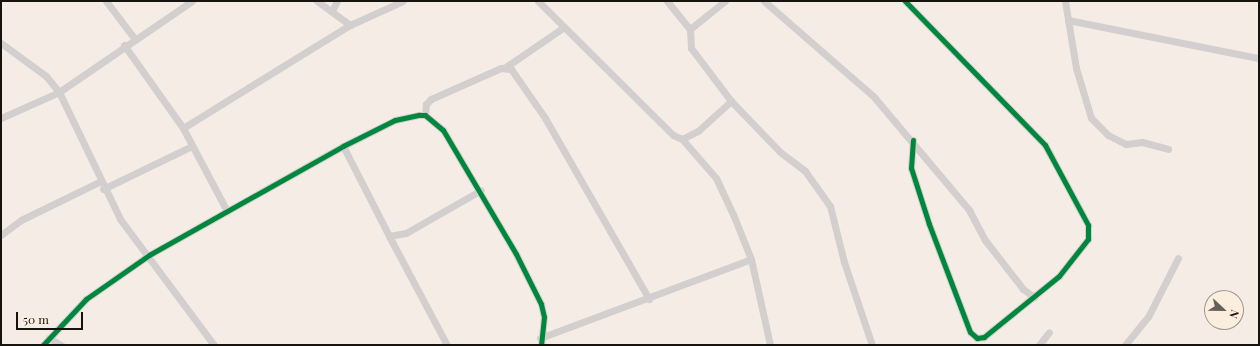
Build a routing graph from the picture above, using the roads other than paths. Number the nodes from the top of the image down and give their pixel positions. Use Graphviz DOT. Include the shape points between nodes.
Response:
graph roads {
  1 [pos="106,1"];
  2 [pos="192,1"];
  3 [pos="318,1"];
  4 [pos="337,1"];
  5 [pos="403,1"];
  6 [pos="538,1"];
  7 [pos="667,1"];
  8 [pos="725,1"];
  9 [pos="764,1"];
  10 [pos="905,1"];
  11 [pos="1065,1"];
  12 [pos="332,11"];
  13 [pos="1068,20"];
  14 [pos="350,25"];
  15 [pos="564,28"];
  16 [pos="690,29"];
  17 [pos="134,38"];
  18 [pos="1,43"];
  19 [pos="124,46"];
  20 [pos="1259,58"];
  21 [pos="507,66"];
  22 [pos="59,92"];
  23 [pos="731,101"];
  24 [pos="425,115"];
  25 [pos="1,118"];
  26 [pos="183,128"];
  27 [pos="682,138"];
  28 [pos="913,140"];
  29 [pos="192,146"];
  30 [pos="342,146"];
  31 [pos="1168,149"];
  32 [pos="99,182"];
  33 [pos="103,189"];
  34 [pos="481,190"];
  35 [pos="227,211"];
  36 [pos="1,235"];
  37 [pos="389,236"];
  38 [pos="149,255"];
  39 [pos="1178,258"];
  40 [pos="751,259"];
  41 [pos="1034,297"];
  42 [pos="649,299"];
  43 [pos="1049,332"];
  44 [pos="49,338"];
  45 [pos="541,342"];
  46 [pos="977,342"];
  47 [pos="43,345"];
  48 [pos="62,345"];
  49 [pos="214,345"];
  50 [pos="447,345"];
  51 [pos="770,345"];
  52 [pos="872,345"];
  53 [pos="1039,345"];
  54 [pos="1125,345"];
  1 -- 17 [label="street"];
  2 -- 17 [label="street"];
  3 -- 12 [label="street"];
  4 -- 12 [label="street"];
  5 -- 14 [label="street"];
  6 -- 15 [label="street"];
  7 -- 16 [label="street"];
  8 -- 16 [label="street"];
  9 -- 28 [label="street" via="874,97"];
  10 -- 41 [label="street" via="1045,145 1088,225 1088,239 1059,276"];
  11 -- 13 [label="street"];
  12 -- 14 [label="street"];
  13 -- 20 [label="street"];
  13 -- 31 [label="street" via="1076,68 1091,118 1108,135 1126,144 1142,142"];
  14 -- 26 [label="street"];
  15 -- 21 [label="street"];
  15 -- 27 [label="street" via="672,135"];
  16 -- 23 [label="street" via="691,48"];
  17 -- 19 [label="street"];
  18 -- 22 [label="street" via="46,76"];
  19 -- 22 [label="street"];
  19 -- 26 [label="street"];
  21 -- 24 [label="street" via="431,99 426,104"];
  21 -- 42 [label="street" via="544,118"];
  22 -- 25 [label="street"];
  22 -- 32 [label="street"];
  23 -- 27 [label="street" via="698,131"];
  23 -- 52 [label="street" via="780,152 805,171 830,206 844,262"];
  24 -- 30 [label="street" via="395,120"];
  24 -- 34 [label="street" via="443,130"];
  26 -- 29 [label="street"];
  27 -- 40 [label="street" via="716,178"];
  28 -- 41 [label="street" via="969,210 985,240 1023,289"];
  28 -- 46 [label="street" via="911,168 966,322"];
  29 -- 33 [label="street"];
  29 -- 35 [label="street"];
  30 -- 35 [label="street"];
  30 -- 37 [label="street"];
  32 -- 33 [label="street"];
  32 -- 36 [label="street" via="21,220"];
  33 -- 38 [label="street" via="120,220"];
  34 -- 37 [label="street" via="406,233"];
  34 -- 45 [label="street" via="541,304 544,317"];
  35 -- 38 [label="street"];
  37 -- 50 [label="street"];
  38 -- 44 [label="street" via="86,299"];
  38 -- 49 [label="street"];
  39 -- 54 [label="street" via="1148,317"];
  40 -- 42 [label="street"];
  40 -- 51 [label="street"];
  41 -- 46 [label="street"];
  42 -- 45 [label="street"];
  43 -- 53 [label="street"];
  44 -- 47 [label="street"];
  44 -- 48 [label="street"];
}
